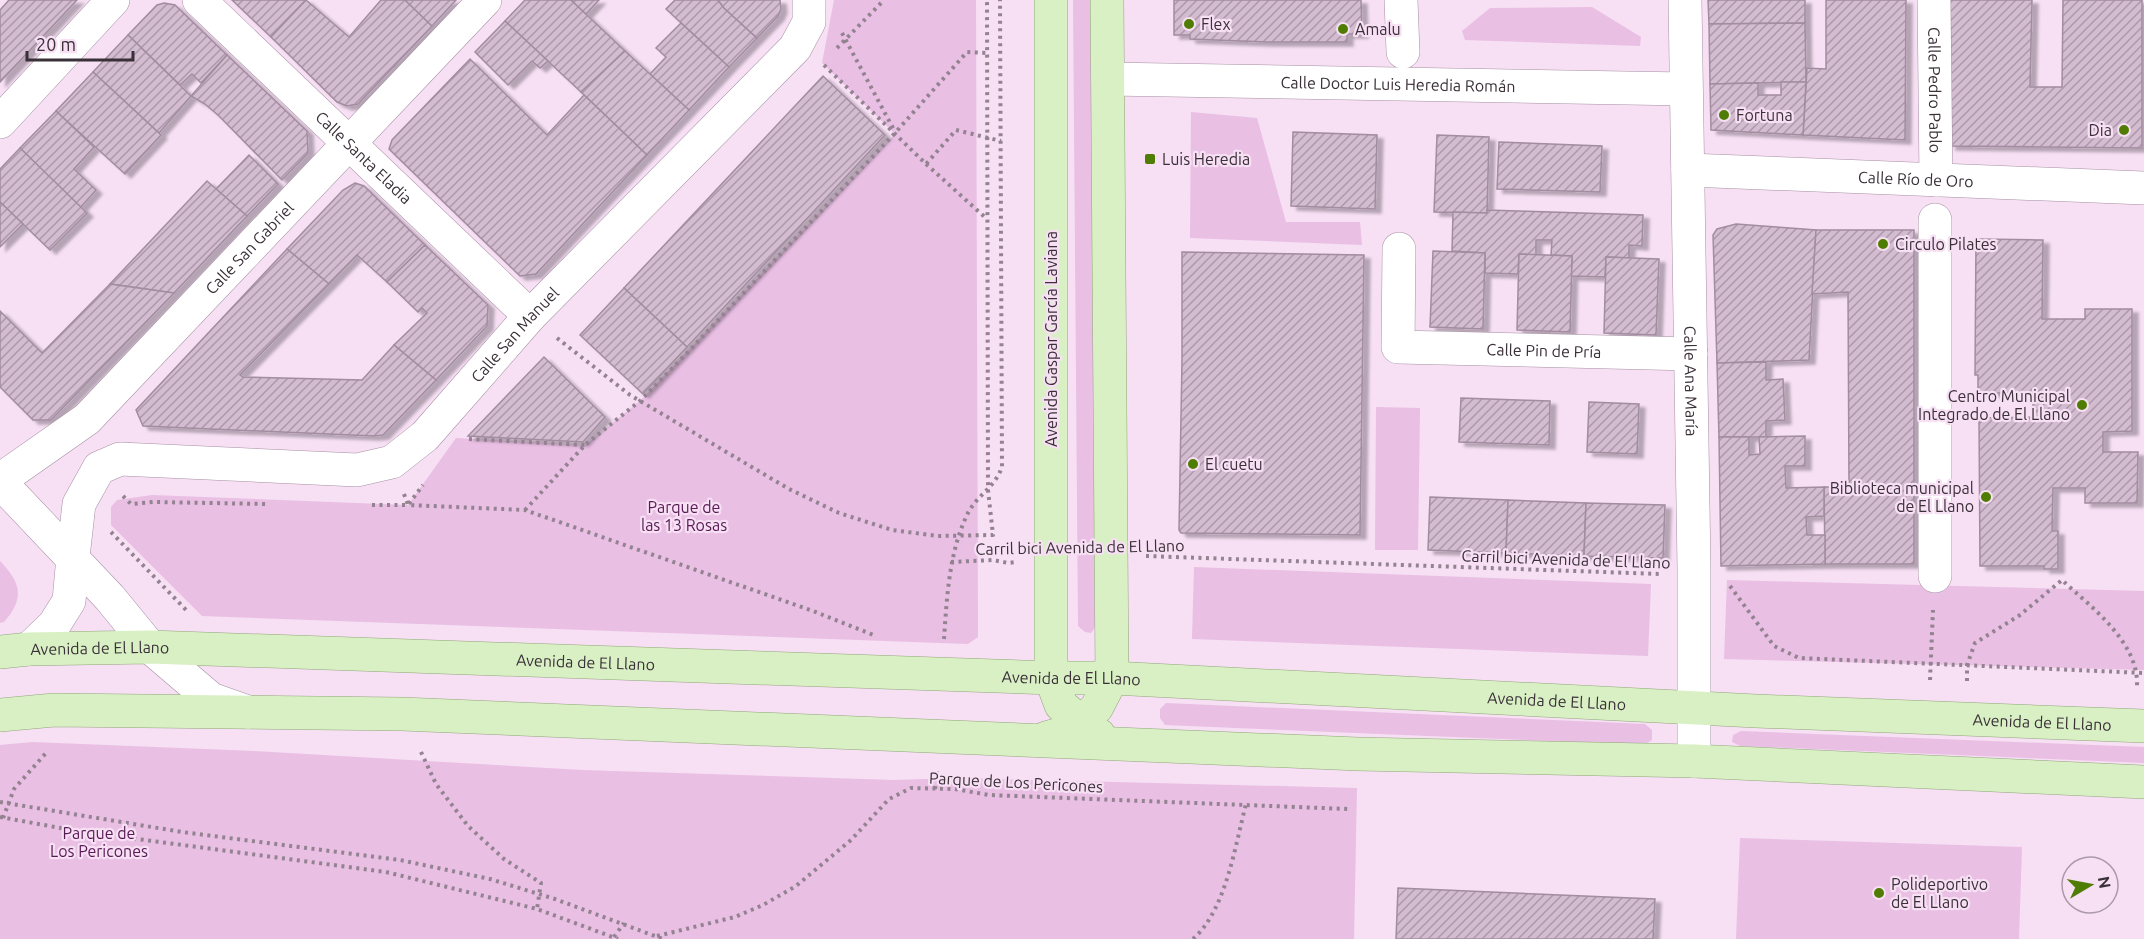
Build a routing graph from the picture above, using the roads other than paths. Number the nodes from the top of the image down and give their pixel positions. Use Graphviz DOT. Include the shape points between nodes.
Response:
graph roads {
  1 [pos="113,0"];
  2 [pos="199,0"];
  3 [pos="485,0"];
  4 [pos="809,0"];
  5 [pos="1051,0"];
  6 [pos="1107,0"];
  7 [pos="1401,0"];
  8 [pos="1685,0"];
  9 [pos="1934,0"];
  10 [pos="1403,52"];
  11 [pos="1108,79"];
  12 [pos="1686,89"];
  13 [pos="0,122"];
  14 [pos="350,144"];
  15 [pos="1688,170"];
  16 [pos="1936,180"];
  17 [pos="2144,188"];
  18 [pos="1935,220"];
  19 [pos="1399,249"];
  20 [pos="542,326"];
  21 [pos="1691,354"];
  22 [pos="87,419"];
  23 [pos="120,459"];
  24 [pos="0,481"];
  25 [pos="73,557"];
  26 [pos="1935,576"];
  27 [pos="150,647"];
  28 [pos="14,650"];
  29 [pos="1051,678"];
  30 [pos="1112,678"];
  31 [pos="1695,707"];
  32 [pos="250,713"];
  33 [pos="0,715"];
  34 [pos="1081,723"];
  35 [pos="2144,726"];
  36 [pos="1036,740"];
  37 [pos="1117,743"];
  38 [pos="1694,761"];
  39 [pos="2144,782"];
  1 -- 13 [label="street"];
  2 -- 14 [label="street, Calle Santa Eladia"];
  3 -- 14 [label="street, Calle San Gabriel"];
  4 -- 20 [label="street, Calle San Manuel" via="809,22 795,48"];
  5 -- 29 [label="main road, Avenida Gaspar García Laviana"];
  6 -- 11 [label="main road"];
  7 -- 10 [label="street"];
  8 -- 12 [label="street, Calle Ana María"];
  9 -- 16 [label="street, Calle Pedro Pablo"];
  11 -- 12 [label="street, Calle Doctor Luis Heredia Román"];
  11 -- 30 [label="main road"];
  12 -- 15 [label="street, Calle Ana María"];
  14 -- 20 [label="street, Calle Santa Eladia"];
  14 -- 22 [label="street, Calle San Gabriel"];
  15 -- 16 [label="street, Calle Río de Oro"];
  15 -- 21 [label="street, Calle Ana María"];
  16 -- 17 [label="street, Calle Río de Oro"];
  18 -- 26 [label="street"];
  19 -- 21 [label="street, Calle Pin de Pría" via="1398,347"];
  20 -- 23 [label="street, Calle San Manuel" via="392,462 357,470"];
  21 -- 31 [label="street, Calle Ana María"];
  22 -- 23 [label="street, Calle San Manuel" via="93,446"];
  22 -- 24 [label="street, Calle San Gabriel"];
  23 -- 25 [label="street" via="99,468 79,504"];
  24 -- 25 [label="street"];
  25 -- 27 [label="street"];
  25 -- 28 [label="street" via="69,601 54,625"];
  27 -- 28 [label="main road, Avenida de El Llano"];
  27 -- 29 [label="main road, Avenida de El Llano"];
  27 -- 32 [label="street" via="211,699"];
  29 -- 30 [label="main road, Avenida de El Llano"];
  29 -- 34 [label="main road" via="1061,705"];
  30 -- 31 [label="main road, Avenida de El Llano"];
  30 -- 34 [label="main road" via="1097,707"];
  31 -- 35 [label="main road, Avenida de El Llano"];
  31 -- 38 [label="street, Calle Ana María"];
  32 -- 33 [label="main road" via="54,710"];
  32 -- 36 [label="main road" via="402,714"];
  34 -- 36 [label="main road" via="1075,730"];
  34 -- 37 [label="main road"];
  36 -- 37 [label="main road"];
  37 -- 38 [label="main road" via="1359,754"];
  38 -- 39 [label="main road"];
}
